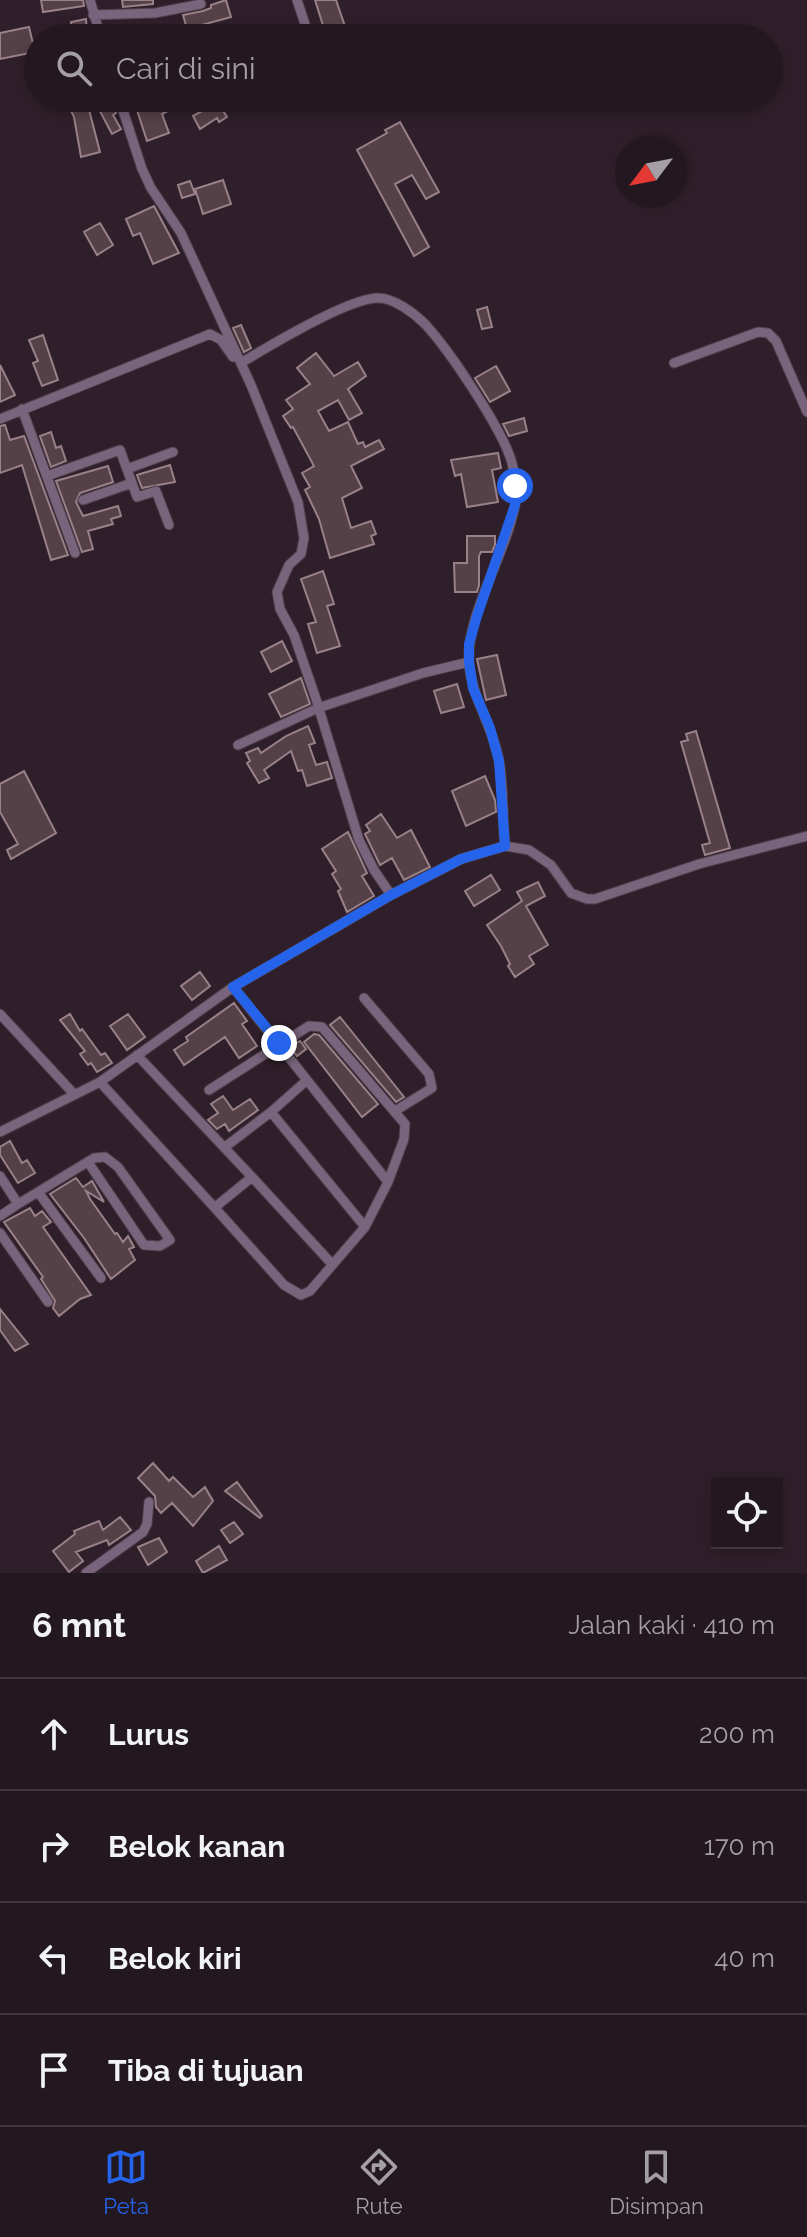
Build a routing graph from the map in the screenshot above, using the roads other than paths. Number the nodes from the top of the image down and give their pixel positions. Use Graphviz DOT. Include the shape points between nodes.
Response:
graph roads {
  1 [pos="90,0"];
  2 [pos="297,0"];
  3 [pos="201,4"];
  4 [pos="93,15"];
  5 [pos="96,24"];
  6 [pos="305,24"];
  7 [pos="123,112"];
  8 [pos="241,363"];
  9 [pos="674,363"];
  10 [pos="22,409"];
  11 [pos="807,412"];
  12 [pos="0,419"];
  13 [pos="173,452"];
  14 [pos="127,469"];
  15 [pos="47,476"];
  16 [pos="132,483"];
  17 [pos="83,500"];
  18 [pos="169,525"];
  19 [pos="75,553"];
  20 [pos="469,662"];
  21 [pos="318,708"];
  22 [pos="238,745"];
  23 [pos="807,836"];
  24 [pos="505,846"];
  25 [pos="391,895"];
  26 [pos="233,987"];
  27 [pos="364,998"];
  28 [pos="0,1014"];
  29 [pos="279,1043"];
  30 [pos="137,1055"];
  31 [pos="306,1081"];
  32 [pos="100,1082"];
  33 [pos="209,1090"];
  34 [pos="73,1093"];
  35 [pos="395,1111"];
  36 [pos="271,1112"];
  37 [pos="0,1132"];
  38 [pos="225,1147"];
  39 [pos="88,1162"];
  40 [pos="0,1176"];
  41 [pos="252,1177"];
  42 [pos="388,1182"];
  43 [pos="38,1192"];
  44 [pos="18,1204"];
  45 [pos="214,1207"];
  46 [pos="0,1216"];
  47 [pos="365,1227"];
  48 [pos="0,1233"];
  49 [pos="331,1263"];
  50 [pos="101,1278"];
  51 [pos="48,1302"];
  52 [pos="149,1502"];
  53 [pos="86,1573"];
  1 -- 4 [label="street"];
  2 -- 6 [label="street"];
  3 -- 4 [label="street" via="155,13"];
  4 -- 5 [label="street"];
  7 -- 8 [label="street" via="142,169 181,233"];
  8 -- 10 [label="street" via="210,334"];
  8 -- 20 [label="street" via="368,299 382,298 425,324 487,412 511,460 515,486 515,505 477,616"];
  8 -- 21 [label="street" via="303,522 301,554 289,565 277,592"];
  9 -- 11 [label="street" via="768,333"];
  10 -- 12 [label="street"];
  10 -- 15 [label="street"];
  13 -- 14 [label="street"];
  14 -- 15 [label="street" via="120,450"];
  14 -- 16 [label="street"];
  15 -- 19 [label="street"];
  16 -- 17 [label="street"];
  16 -- 18 [label="street" via="137,497 156,491"];
  20 -- 21 [label="street"];
  20 -- 24 [label="street" via="499,761"];
  21 -- 22 [label="street"];
  21 -- 25 [label="street" via="359,840"];
  23 -- 24 [label="street" via="595,899 571,893 551,865 529,850"];
  24 -- 25 [label="street" via="461,859"];
  25 -- 26 [label="street"];
  26 -- 29 [label="street"];
  26 -- 30 [label="street"];
  27 -- 35 [label="street" via="432,1082 426,1093"];
  28 -- 34 [label="street"];
  29 -- 31 [label="street"];
  29 -- 33 [label="street"];
  29 -- 35 [label="street" via="309,1026 322,1027"];
  30 -- 32 [label="street"];
  30 -- 38 [label="street"];
  31 -- 36 [label="street"];
  31 -- 42 [label="street"];
  32 -- 34 [label="street"];
  32 -- 45 [label="street"];
  34 -- 37 [label="street"];
  35 -- 42 [label="street" via="406,1131"];
  36 -- 38 [label="street"];
  36 -- 47 [label="street"];
  38 -- 41 [label="street"];
  39 -- 39 [label="street" via="144,1245 160,1246 170,1240 118,1167 102,1156"];
  39 -- 43 [label="street"];
  40 -- 44 [label="street"];
  41 -- 45 [label="street"];
  41 -- 49 [label="street"];
  42 -- 47 [label="street"];
  43 -- 44 [label="street"];
  43 -- 50 [label="street"];
  44 -- 46 [label="street"];
  45 -- 49 [label="street" via="292,1292 310,1291"];
  47 -- 49 [label="street"];
  48 -- 51 [label="street"];
  52 -- 53 [label="street" via="143,1532"];
}
